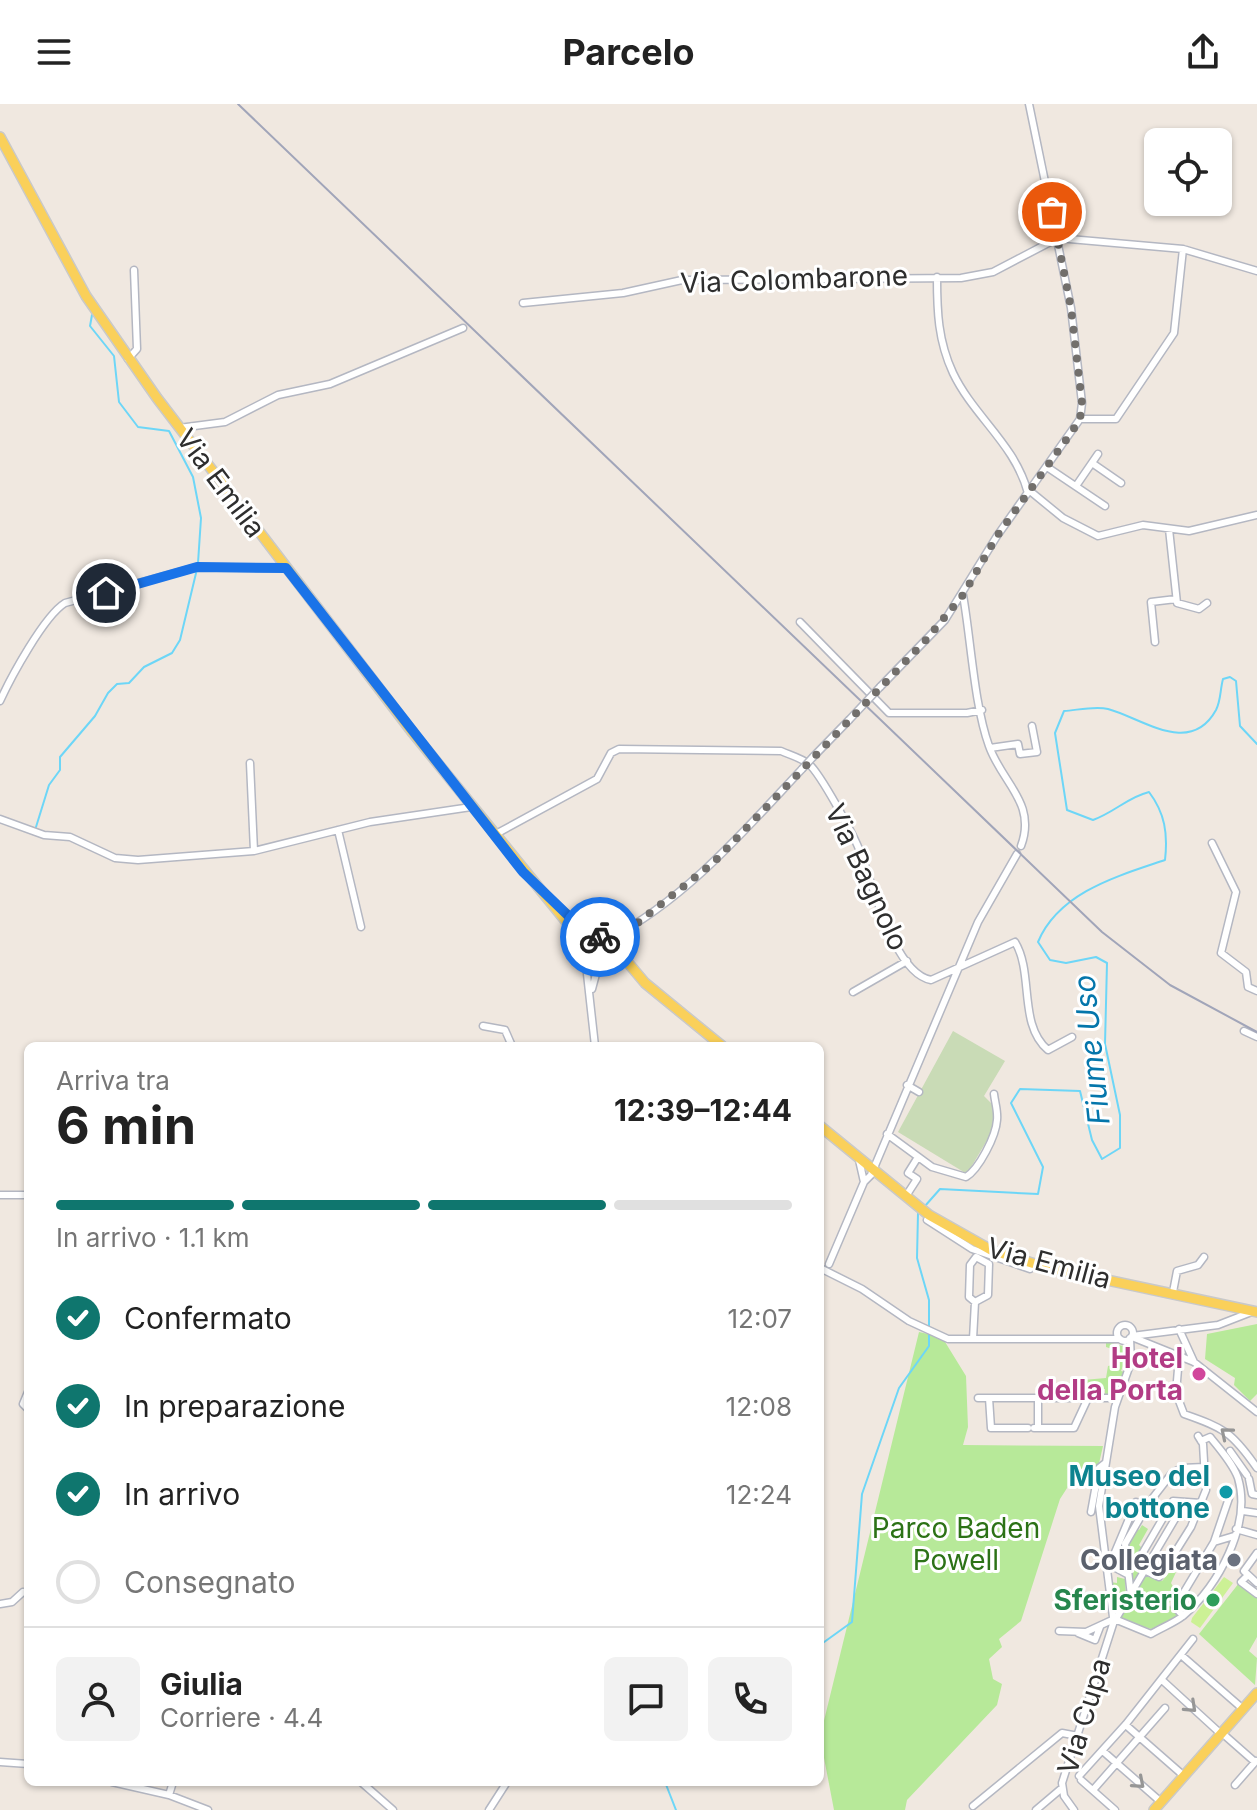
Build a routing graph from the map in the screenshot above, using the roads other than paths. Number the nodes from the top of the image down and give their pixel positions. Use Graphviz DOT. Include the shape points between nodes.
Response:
graph roads {
  1 [pos="1029,104"];
  2 [pos="0,137"];
  3 [pos="1058,238"];
  4 [pos="1183,249"];
  5 [pos="134,270"];
  6 [pos="1257,271"];
  7 [pos="937,277"];
  8 [pos="523,303"];
  9 [pos="463,328"];
  10 [pos="128,359"];
  11 [pos="1080,419"];
  12 [pos="179,428"];
  13 [pos="1098,454"];
  14 [pos="1092,463"];
  15 [pos="1047,467"];
  16 [pos="1121,483"];
  17 [pos="1076,486"];
  18 [pos="1029,492"];
  19 [pos="1105,506"];
  20 [pos="1257,515"];
  21 [pos="1169,529"];
  22 [pos="286,568"];
  23 [pos="963,595"];
  24 [pos="1176,599"];
  25 [pos="1207,603"];
  26 [pos="800,622"];
  27 [pos="1155,642"];
  28 [pos="0,701"];
  29 [pos="982,710"];
  30 [pos="1032,726"];
  31 [pos="990,748"];
  32 [pos="250,763"];
  33 [pos="471,807"];
  34 [pos="0,819"];
  35 [pos="338,830"];
  36 [pos="494,835"];
  37 [pos="1212,843"];
  38 [pos="1021,846"];
  39 [pos="254,851"];
  40 [pos="1017,854"];
  41 [pos="540,892"];
  42 [pos="361,927"];
  43 [pos="631,928"];
  44 [pos="607,939"];
  45 [pos="619,950"];
  46 [pos="591,954"];
  47 [pos="907,961"];
  48 [pos="608,966"];
  49 [pos="956,971"];
  50 [pos="645,983"];
  51 [pos="1257,991"];
  52 [pos="853,992"];
  53 [pos="590,996"];
  54 [pos="483,1026"];
  55 [pos="1244,1031"];
  56 [pos="1072,1037"];
  57 [pos="1257,1037"];
  58 [pos="510,1042"];
  59 [pos="595,1042"];
  60 [pos="717,1042"];
  61 [pos="907,1085"];
  62 [pos="919,1092"];
  63 [pos="994,1094"];
  64 [pos="824,1129"];
  65 [pos="888,1136"];
  66 [pos="878,1153"];
  67 [pos="855,1155"];
  68 [pos="918,1157"];
  69 [pos="868,1175"];
  70 [pos="886,1179"];
  71 [pos="0,1195"];
  72 [pos="24,1195"];
  73 [pos="908,1197"];
  74 [pos="927,1220"];
  75 [pos="1204,1257"];
  76 [pos="1031,1263"];
  77 [pos="825,1268"];
  78 [pos="1173,1292"];
  79 [pos="975,1302"];
  80 [pos="1227,1305"];
  81 [pos="1255,1311"];
  82 [pos="1227,1323"];
  83 [pos="1179,1329"];
  84 [pos="1117,1330"];
  85 [pos="1128,1336"];
  86 [pos="1095,1338"];
  87 [pos="973,1339"];
  88 [pos="1179,1357"];
  89 [pos="1192,1361"];
  90 [pos="1179,1369"];
  91 [pos="1257,1397"];
  92 [pos="978,1398"];
  93 [pos="989,1398"];
  94 [pos="1088,1398"];
  95 [pos="1100,1398"];
  96 [pos="1118,1398"];
  97 [pos="1038,1399"];
  98 [pos="1249,1404"];
  99 [pos="1115,1407"];
  100 [pos="1257,1412"];
  101 [pos="1033,1428"];
  102 [pos="1217,1445"];
  103 [pos="1104,1464"];
  104 [pos="1204,1467"];
  105 [pos="1257,1468"];
  106 [pos="1205,1479"];
  107 [pos="1206,1490"];
  108 [pos="1257,1495"];
  109 [pos="1229,1498"];
  110 [pos="1136,1502"];
  111 [pos="1185,1502"];
  112 [pos="1201,1503"];
  113 [pos="1243,1511"];
  114 [pos="1091,1512"];
  115 [pos="1257,1513"];
  116 [pos="1235,1532"];
  117 [pos="1168,1534"];
  118 [pos="1257,1535"];
  119 [pos="1182,1542"];
  120 [pos="1214,1542"];
  121 [pos="1143,1550"];
  122 [pos="1257,1553"];
  123 [pos="1155,1557"];
  124 [pos="1146,1568"];
  125 [pos="1127,1574"];
  126 [pos="1245,1574"];
  127 [pos="1158,1576"];
  128 [pos="1257,1583"];
  129 [pos="1150,1585"];
  130 [pos="23,1592"];
  131 [pos="1257,1594"];
  132 [pos="1131,1596"];
  133 [pos="0,1604"];
  134 [pos="1183,1616"];
  135 [pos="1114,1617"];
  136 [pos="1059,1631"];
  137 [pos="1193,1639"];
  138 [pos="1181,1655"];
  139 [pos="1162,1680"];
  140 [pos="1257,1693"];
  141 [pos="1165,1708"];
  142 [pos="1243,1709"];
  143 [pos="1128,1727"];
  144 [pos="1222,1733"];
  145 [pos="1078,1736"];
  146 [pos="1140,1737"];
  147 [pos="1105,1753"];
  148 [pos="1256,1761"];
  149 [pos="0,1762"];
  150 [pos="24,1764"];
  151 [pos="1117,1764"];
  152 [pos="1184,1776"];
  153 [pos="1235,1785"];
  154 [pos="130,1786"];
  155 [pos="172,1786"];
  156 [pos="366,1786"];
  157 [pos="505,1786"];
  158 [pos="1062,1788"];
  159 [pos="1093,1790"];
  160 [pos="169,1795"];
  161 [pos="973,1806"];
  162 [pos="1158,1806"];
  163 [pos="492,1809"];
  164 [pos="208,1810"];
  165 [pos="393,1810"];
  166 [pos="1036,1810"];
  167 [pos="1074,1810"];
  168 [pos="1115,1810"];
  1 -- 3 [label="street"];
  2 -- 10 [label="main road, Via Emilia" via="86,296"];
  3 -- 4 [label="street"];
  3 -- 7 [label="street, Via Colombarone" via="993,272"];
  3 -- 11 [label="street" via="1073,323"];
  4 -- 6 [label="street"];
  4 -- 11 [label="street" via="1174,333 1116,419"];
  5 -- 10 [label="street" via="137,349"];
  7 -- 8 [label="street, Via Colombarone" via="682,280 623,293"];
  7 -- 18 [label="street" via="938,330 953,373 1009,448"];
  9 -- 12 [label="street" via="330,384 278,395 225,422"];
  10 -- 12 [label="main road, Via Emilia"];
  11 -- 15 [label="street"];
  12 -- 22 [label="main road, Via Emilia"];
  13 -- 14 [label="street"];
  14 -- 16 [label="street"];
  14 -- 17 [label="street"];
  15 -- 17 [label="street"];
  15 -- 18 [label="street"];
  17 -- 19 [label="street"];
  18 -- 21 [label="street" via="1092,535 1143,525"];
  18 -- 23 [label="street"];
  20 -- 21 [label="street" via="1202,529"];
  21 -- 24 [label="street"];
  22 -- 28 [label="street" via="196,568 60,606 20,661"];
  22 -- 33 [label="main road, Via Emilia"];
  23 -- 29 [label="street"];
  23 -- 43 [label="street, bridge" via="713,863"];
  24 -- 25 [label="street" via="1187,608"];
  24 -- 27 [label="street" via="1151,602"];
  26 -- 29 [label="street" via="889,713"];
  29 -- 31 [label="street"];
  30 -- 31 [label="street" via="1037,752 1020,754 1018,744"];
  31 -- 38 [label="street" via="1025,813"];
  32 -- 39 [label="street"];
  33 -- 35 [label="street"];
  33 -- 36 [label="main road, Via Emilia"];
  34 -- 39 [label="street" via="44,835 70,837 122,859"];
  35 -- 39 [label="street"];
  35 -- 42 [label="street"];
  36 -- 41 [label="main road, Via Emilia"];
  36 -- 47 [label="street, Via Bagnolo" via="597,779 611,753 622,747 781,751 816,773 858,846 872,894"];
  37 -- 51 [label="street" via="1236,892 1221,950 1246,972 1248,987"];
  40 -- 49 [label="street"];
  41 -- 44 [label="main road, Via Emilia" via="584,930"];
  41 -- 46 [label="main road, Via Emilia"];
  43 -- 44 [label="street"];
  43 -- 45 [label="street"];
  44 -- 45 [label="main road, Via Emilia"];
  44 -- 46 [label="main road" via="597,941"];
  45 -- 48 [label="main road"];
  45 -- 50 [label="main road, Via Emilia"];
  46 -- 48 [label="main road, Via Emilia" via="598,965"];
  46 -- 53 [label="street"];
  47 -- 49 [label="street, Via Bagnolo" via="929,980"];
  47 -- 52 [label="street, Via Bagnolo"];
  48 -- 50 [label="main road, Via Emilia"];
  48 -- 53 [label="street" via="596,974"];
  49 -- 56 [label="street" via="1016,943 1030,1012 1047,1050"];
  49 -- 61 [label="street"];
  50 -- 60 [label="main road, Via Emilia"];
  53 -- 59 [label="street"];
  54 -- 58 [label="street" via="505,1030"];
  55 -- 57 [label="street"];
  61 -- 62 [label="street"];
  61 -- 65 [label="street"];
  63 -- 68 [label="street" via="996,1127 973,1172 966,1177"];
  64 -- 67 [label="main road, Via Emilia"];
  65 -- 66 [label="street"];
  65 -- 68 [label="street"];
  66 -- 67 [label="street"];
  66 -- 69 [label="street"];
  66 -- 70 [label="street"];
  67 -- 69 [label="main road, Via Emilia"];
  68 -- 73 [label="street" via="908,1173 917,1179"];
  69 -- 70 [label="main road, Via Emilia"];
  69 -- 77 [label="street"];
  70 -- 73 [label="main road, Via Emilia"];
  71 -- 72 [label="street"];
  73 -- 76 [label="main road, Via Emilia" via="938,1221 991,1250"];
  74 -- 76 [label="street" via="972,1249 1030,1269"];
  75 -- 78 [label="street" via="1198,1265 1177,1271"];
  76 -- 78 [label="main road, Via Emilia"];
  77 -- 87 [label="street" via="909,1321 945,1338"];
  78 -- 80 [label="main road, Via Emilia"];
  79 -- 79 [label="street" via="988,1295 989,1264 982,1257 971,1263 969,1297"];
  79 -- 87 [label="street"];
  80 -- 81 [label="main road, Via Emilia"];
  80 -- 82 [label="street"];
  81 -- 82 [label="street"];
  82 -- 83 [label="street"];
  83 -- 85 [label="street"];
  83 -- 89 [label="street"];
  84 -- 85 [label="street"];
  84 -- 85 [label="street" via="1122,1325"];
  84 -- 86 [label="street"];
  85 -- 86 [label="street"];
  85 -- 88 [label="street"];
  85 -- 96 [label="street" via="1130,1368"];
  86 -- 87 [label="street"];
  88 -- 89 [label="street"];
  88 -- 90 [label="street"];
  89 -- 90 [label="street"];
  89 -- 98 [label="street"];
  105 -- 90 [label="street, one-way" via="1225,1430 1184,1414 1176,1393"];
  91 -- 98 [label="street"];
  92 -- 93 [label="street"];
  93 -- 97 [label="street"];
  93 -- 101 [label="street" via="991,1428"];
  94 -- 95 [label="street"];
  94 -- 97 [label="street"];
  94 -- 101 [label="street" via="1074,1428"];
  95 -- 96 [label="street"];
  95 -- 99 [label="street"];
  96 -- 99 [label="street"];
  97 -- 101 [label="street"];
  98 -- 100 [label="street"];
  99 -- 103 [label="street"];
  102 -- 104 [label="street" via="1210,1437 1200,1438"];
  102 -- 108 [label="street" via="1228,1450"];
  102 -- 113 [label="street" via="1236,1473"];
  103 -- 114 [label="street"];
  103 -- 135 [label="street" via="1099,1517"];
  104 -- 106 [label="street"];
  104 -- 125 [label="street" via="1172,1473 1133,1526 1124,1554"];
  107 -- 112 [label="street"];
  109 -- 120 [label="street"];
  110 -- 125 [label="street" via="1113,1557 1112,1566"];
  111 -- 112 [label="street"];
  111 -- 117 [label="street"];
  111 -- 121 [label="street" via="1173,1501"];
  112 -- 119 [label="street"];
  113 -- 115 [label="street"];
  113 -- 116 [label="street"];
  116 -- 118 [label="street"];
  116 -- 120 [label="street"];
  116 -- 134 [label="street" via="1220,1569"];
  117 -- 119 [label="street"];
  117 -- 123 [label="street"];
  119 -- 127 [label="street"];
  120 -- 134 [label="street" via="1175,1607"];
  121 -- 123 [label="street"];
  121 -- 124 [label="street"];
  122 -- 126 [label="street"];
  123 -- 124 [label="street"];
  124 -- 127 [label="street"];
  124 -- 132 [label="street"];
  125 -- 132 [label="street"];
  126 -- 128 [label="street"];
  126 -- 131 [label="street" via="1241,1582"];
  127 -- 129 [label="street"];
  130 -- 133 [label="street"];
  132 -- 135 [label="street"];
  134 -- 135 [label="street" via="1151,1634"];
  135 -- 136 [label="street" via="1077,1633"];
  135 -- 145 [label="street, Via Cupa"];
  137 -- 138 [label="street"];
  138 -- 139 [label="street"];
  138 -- 142 [label="street"];
  139 -- 144 [label="street, one-way"];
  139 -- 159 [label="street" via="1080,1778"];
  140 -- 142 [label="main road"];
  141 -- 146 [label="street"];
  142 -- 144 [label="main road"];
  143 -- 146 [label="street"];
  144 -- 148 [label="street"];
  144 -- 152 [label="main road"];
  145 -- 158 [label="street, Via Cupa"];
  145 -- 161 [label="street" via="1062,1733"];
  146 -- 151 [label="street"];
  146 -- 152 [label="street"];
  147 -- 151 [label="street"];
  148 -- 153 [label="street"];
  149 -- 150 [label="street"];
  151 -- 159 [label="street"];
  151 -- 162 [label="street, one-way"];
  152 -- 162 [label="main road"];
  154 -- 160 [label="street"];
  155 -- 160 [label="street"];
  156 -- 165 [label="street"];
  157 -- 163 [label="street"];
  158 -- 166 [label="street"];
  158 -- 167 [label="street, Via Cupa"];
  159 -- 168 [label="street"];
  160 -- 164 [label="street"];
}
